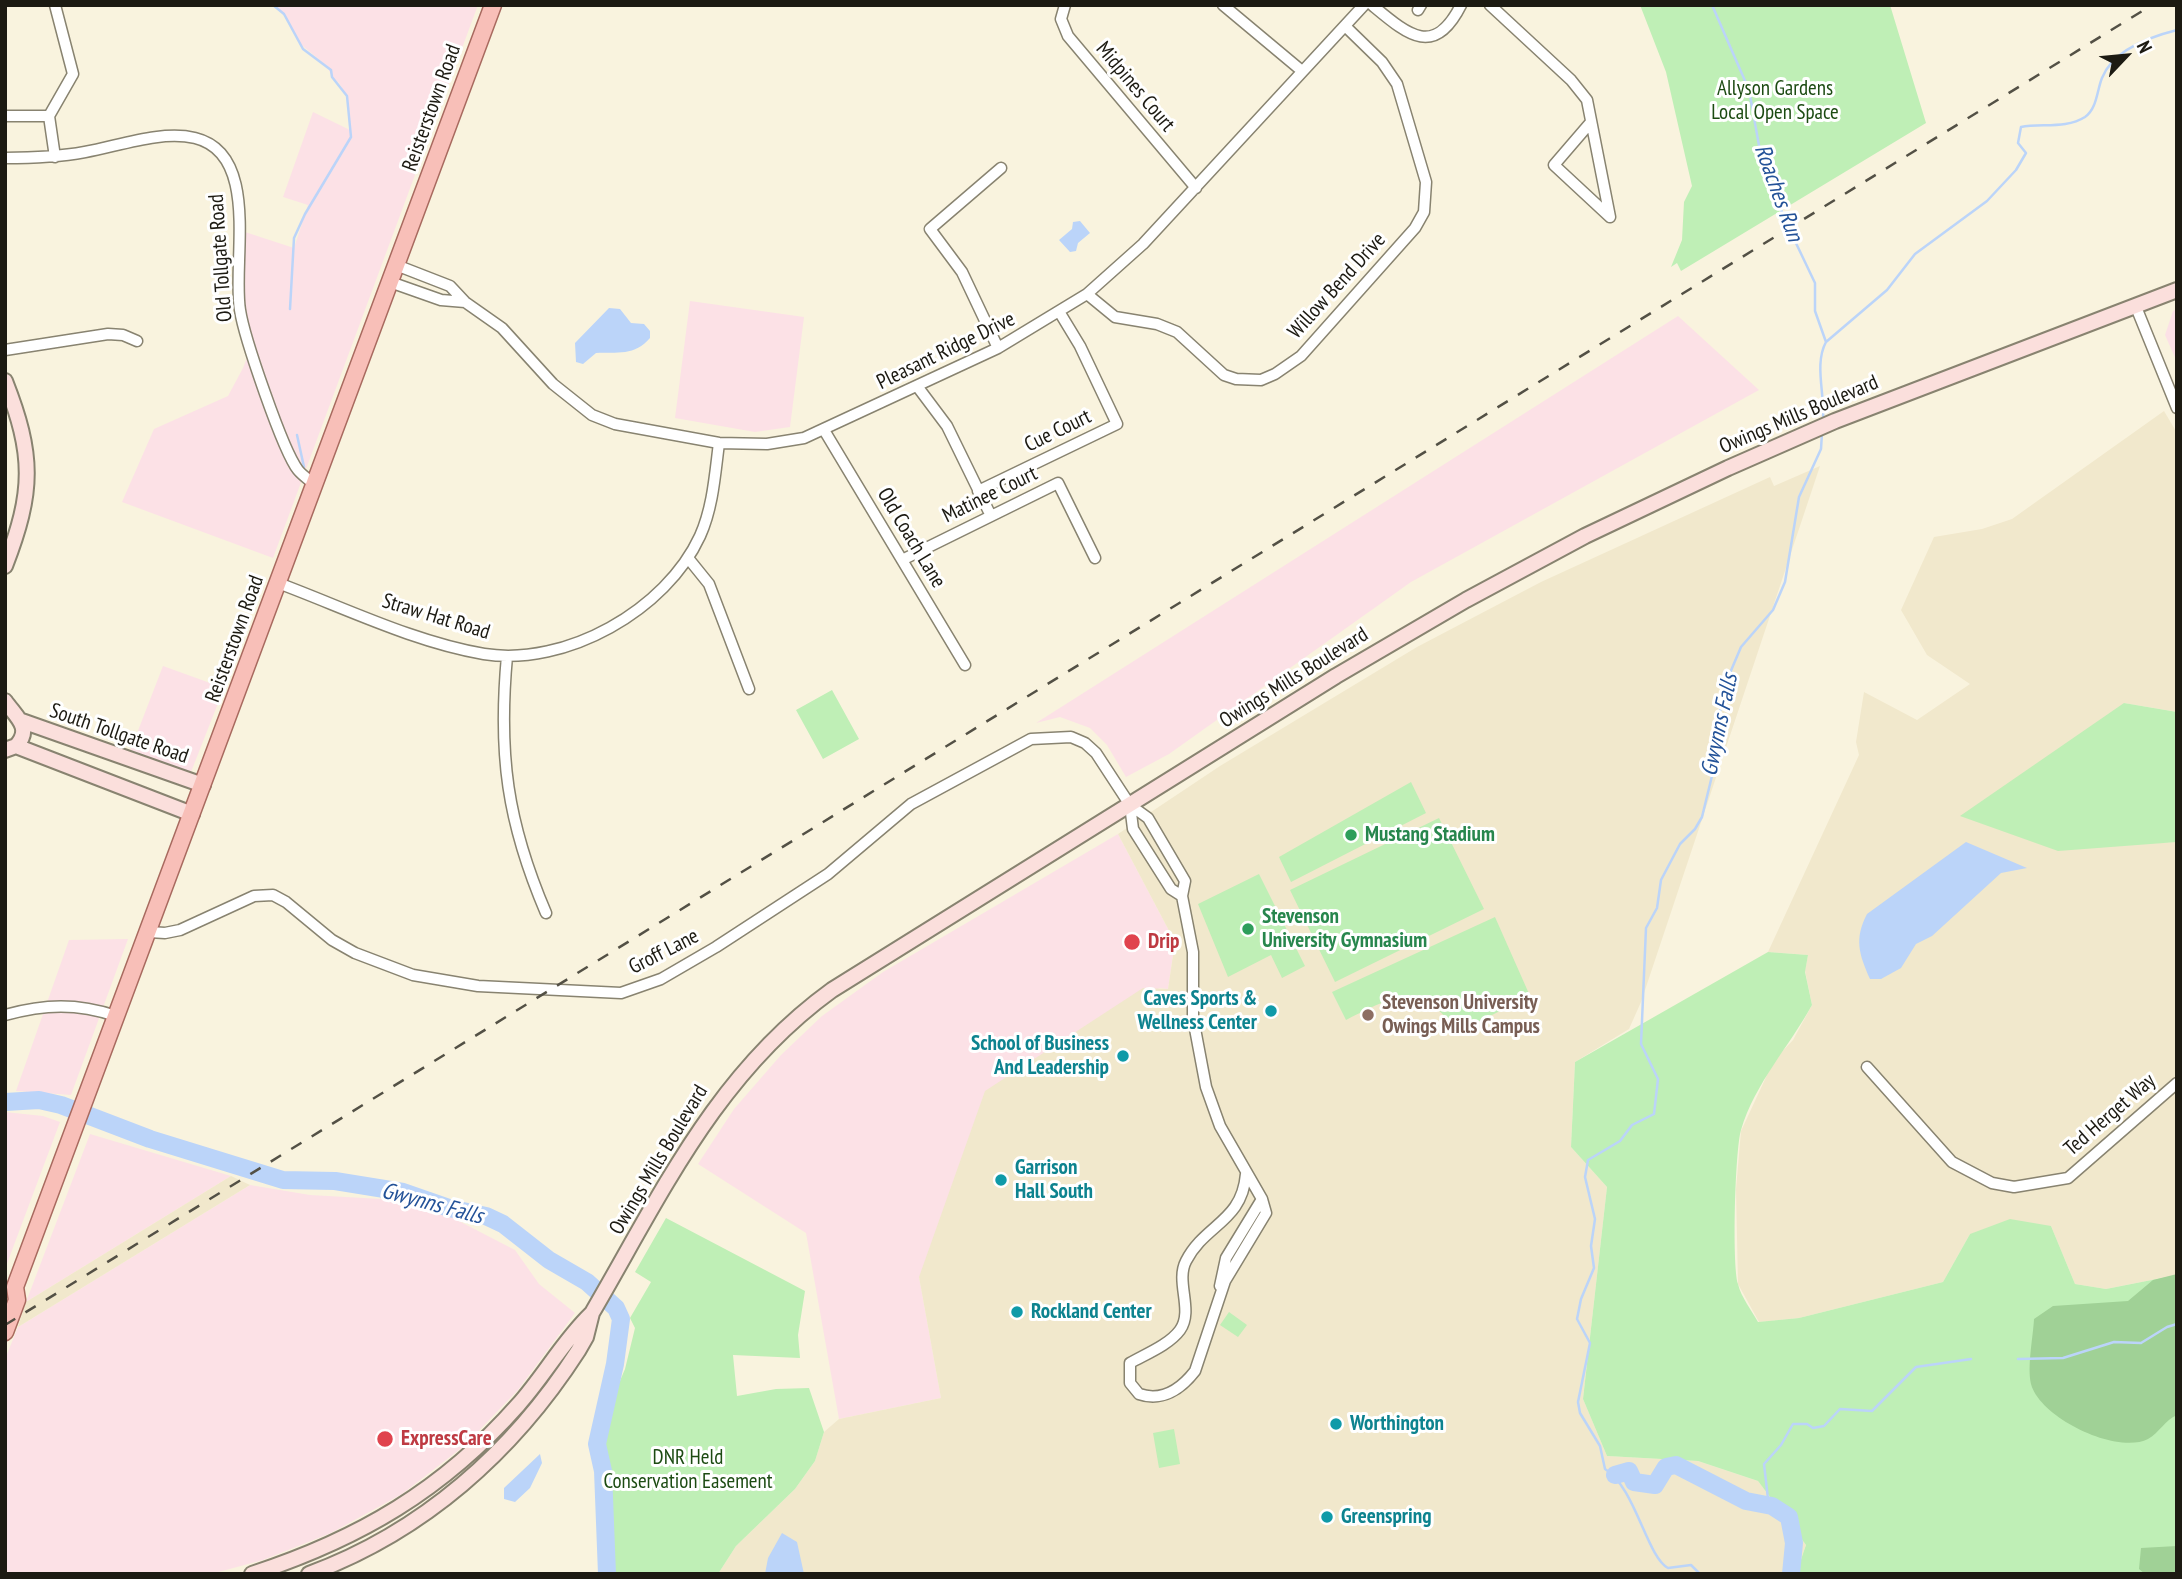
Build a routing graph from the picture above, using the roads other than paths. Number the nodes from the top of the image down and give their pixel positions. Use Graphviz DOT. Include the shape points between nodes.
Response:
graph roads {
  1 [pos="55,5"];
  2 [pos="493,5"];
  3 [pos="1065,5"];
  4 [pos="1223,5"];
  5 [pos="1364,5"];
  6 [pos="1372,5"];
  7 [pos="1461,5"];
  8 [pos="1490,5"];
  9 [pos="1345,26"];
  10 [pos="1302,71"];
  11 [pos="5,116"];
  12 [pos="49,116"];
  13 [pos="1591,122"];
  14 [pos="55,156"];
  15 [pos="5,158"];
  16 [pos="1001,168"];
  17 [pos="1196,188"];
  18 [pos="396,265"];
  19 [pos="390,282"];
  20 [pos="2177,290"];
  21 [pos="1087,294"];
  22 [pos="465,302"];
  23 [pos="2136,307"];
  24 [pos="1060,313"];
  25 [pos="137,341"];
  26 [pos="998,348"];
  27 [pos="5,350"];
  28 [pos="5,381"];
  29 [pos="917,386"];
  30 [pos="2177,408"];
  31 [pos="824,430"];
  32 [pos="719,443"];
  33 [pos="314,484"];
  34 [pos="978,491"];
  35 [pos="991,516"];
  36 [pos="688,558"];
  37 [pos="1095,558"];
  38 [pos="902,560"];
  39 [pos="5,566"];
  40 [pos="278,583"];
  41 [pos="507,656"];
  42 [pos="965,665"];
  43 [pos="749,689"];
  44 [pos="11,711"];
  45 [pos="10,748"];
  46 [pos="203,785"];
  47 [pos="1130,805"];
  48 [pos="192,814"];
  49 [pos="1173,860"];
  50 [pos="1158,869"];
  51 [pos="1182,896"];
  52 [pos="546,914"];
  53 [pos="149,932"];
  54 [pos="5,1015"];
  55 [pos="116,1016"];
  56 [pos="1867,1067"];
  57 [pos="2177,1083"];
  58 [pos="1246,1174"];
  59 [pos="10,1292"];
  60 [pos="593,1313"];
  61 [pos="5,1332"];
  62 [pos="252,1574"];
  63 [pos="309,1574"];
  1 -- 12 [label="street" via="73,74"];
  2 -- 18 [label="main road, Reisterstown Road"];
  3 -- 17 [label="street, Midpines Court" via="1060,19 1068,36"];
  4 -- 10 [label="street"];
  5 -- 9 [label="street, Pleasant Ridge Drive"];
  6 -- 7 [label="street" via="1400,28 1420,37 1449,27"];
  8 -- 13 [label="street" via="1580,90"];
  9 -- 10 [label="street, Pleasant Ridge Drive"];
  9 -- 21 [label="street, Willow Bend Drive" via="1382,62 1397,84 1427,199 1415,228 1301,356 1268,377 1236,379 1213,367 1178,332 1115,317"];
  10 -- 17 [label="street, Pleasant Ridge Drive"];
  11 -- 12 [label="street"];
  12 -- 14 [label="street"];
  13 -- 13 [label="street" via="1607,203 1610,217 1554,164"];
  14 -- 15 [label="street, Old Tollgate Road"];
  14 -- 33 [label="street, Old Tollgate Road" via="176,136 206,142 225,157 232,168 237,197 238,288 245,332 293,460"];
  16 -- 26 [label="street" via="930,229 962,272"];
  17 -- 21 [label="street, Pleasant Ridge Drive"];
  18 -- 19 [label="main road, Reisterstown Road"];
  18 -- 22 [label="street, Pleasant Ridge Drive" via="450,286"];
  19 -- 22 [label="street, Pleasant Ridge Drive" via="441,300"];
  19 -- 33 [label="main road, Reisterstown Road"];
  20 -- 23 [label="main road, Owings Mills Boulevard"];
  21 -- 24 [label="street, Pleasant Ridge Drive"];
  22 -- 32 [label="street, Pleasant Ridge Drive" via="502,328 553,384 592,415 615,424"];
  23 -- 30 [label="street"];
  23 -- 47 [label="main road, Owings Mills Boulevard" via="1835,421 1633,513 1476,594"];
  24 -- 26 [label="street, Pleasant Ridge Drive"];
  24 -- 34 [label="street, Cue Court" via="1117,424"];
  25 -- 27 [label="street" via="108,334"];
  26 -- 29 [label="street, Pleasant Ridge Drive"];
  28 -- 39 [label="main road" via="24,433 28,470 22,515"];
  29 -- 31 [label="street, Pleasant Ridge Drive"];
  29 -- 34 [label="street" via="947,426"];
  31 -- 32 [label="street, Pleasant Ridge Drive" via="786,443"];
  31 -- 38 [label="street, Old Coach Lane"];
  32 -- 36 [label="street, Straw Hat Road" via="707,514"];
  33 -- 40 [label="main road, Reisterstown Road"];
  34 -- 35 [label="street"];
  35 -- 37 [label="street, Matinee Court" via="1058,483"];
  35 -- 38 [label="street, Matinee Court"];
  36 -- 41 [label="street, Straw Hat Road" via="644,604 598,632 554,649"];
  36 -- 43 [label="street" via="709,584"];
  38 -- 42 [label="street, Old Coach Lane"];
  40 -- 41 [label="street, Straw Hat Road" via="427,639"];
  40 -- 46 [label="main road, Reisterstown Road"];
  41 -- 52 [label="street" via="505,778 518,836"];
  44 -- 45 [label="main road" via="22,736"];
  44 -- 46 [label="main road, South Tollgate Road"];
  45 -- 48 [label="main road"];
  46 -- 48 [label="main road, Reisterstown Road"];
  47 -- 49 [label="street" via="1148,818"];
  47 -- 50 [label="street" via="1133,829"];
  47 -- 53 [label="street, Groff Lane" via="1085,743 1063,736 1031,739 911,804 828,874 716,947 661,979 621,993 478,986 412,975 332,940 273,895 254,896 180,930"];
  47 -- 60 [label="main road, Owings Mills Boulevard" via="858,972 786,1027 710,1112"];
  48 -- 53 [label="main road, Reisterstown Road"];
  49 -- 50 [label="street"];
  49 -- 51 [label="street" via="1185,881"];
  50 -- 51 [label="street" via="1171,889"];
  51 -- 58 [label="street" via="1193,952 1193,1018 1206,1087 1220,1126"];
  53 -- 55 [label="main road, Reisterstown Road"];
  54 -- 55 [label="street" via="70,1005"];
  55 -- 59 [label="main road, Reisterstown Road"];
  56 -- 57 [label="street, Ted Herget Way" via="1952,1162 1992,1183 2014,1187 2068,1178"];
  58 -- 58 [label="street" via="1233,1213 1202,1240 1184,1266 1180,1330 1130,1363 1130,1383 1139,1394 1166,1395 1195,1371 1231,1269 1265,1218 1262,1199"];
  59 -- 61 [label="main road, Reisterstown Road" via="17,1300"];
  60 -- 62 [label="main road, Owings Mills Boulevard" via="498,1426 420,1495 348,1538"];
  60 -- 63 [label="main road, Owings Mills Boulevard" via="586,1337 554,1388 487,1464 445,1500 400,1529"];
}
